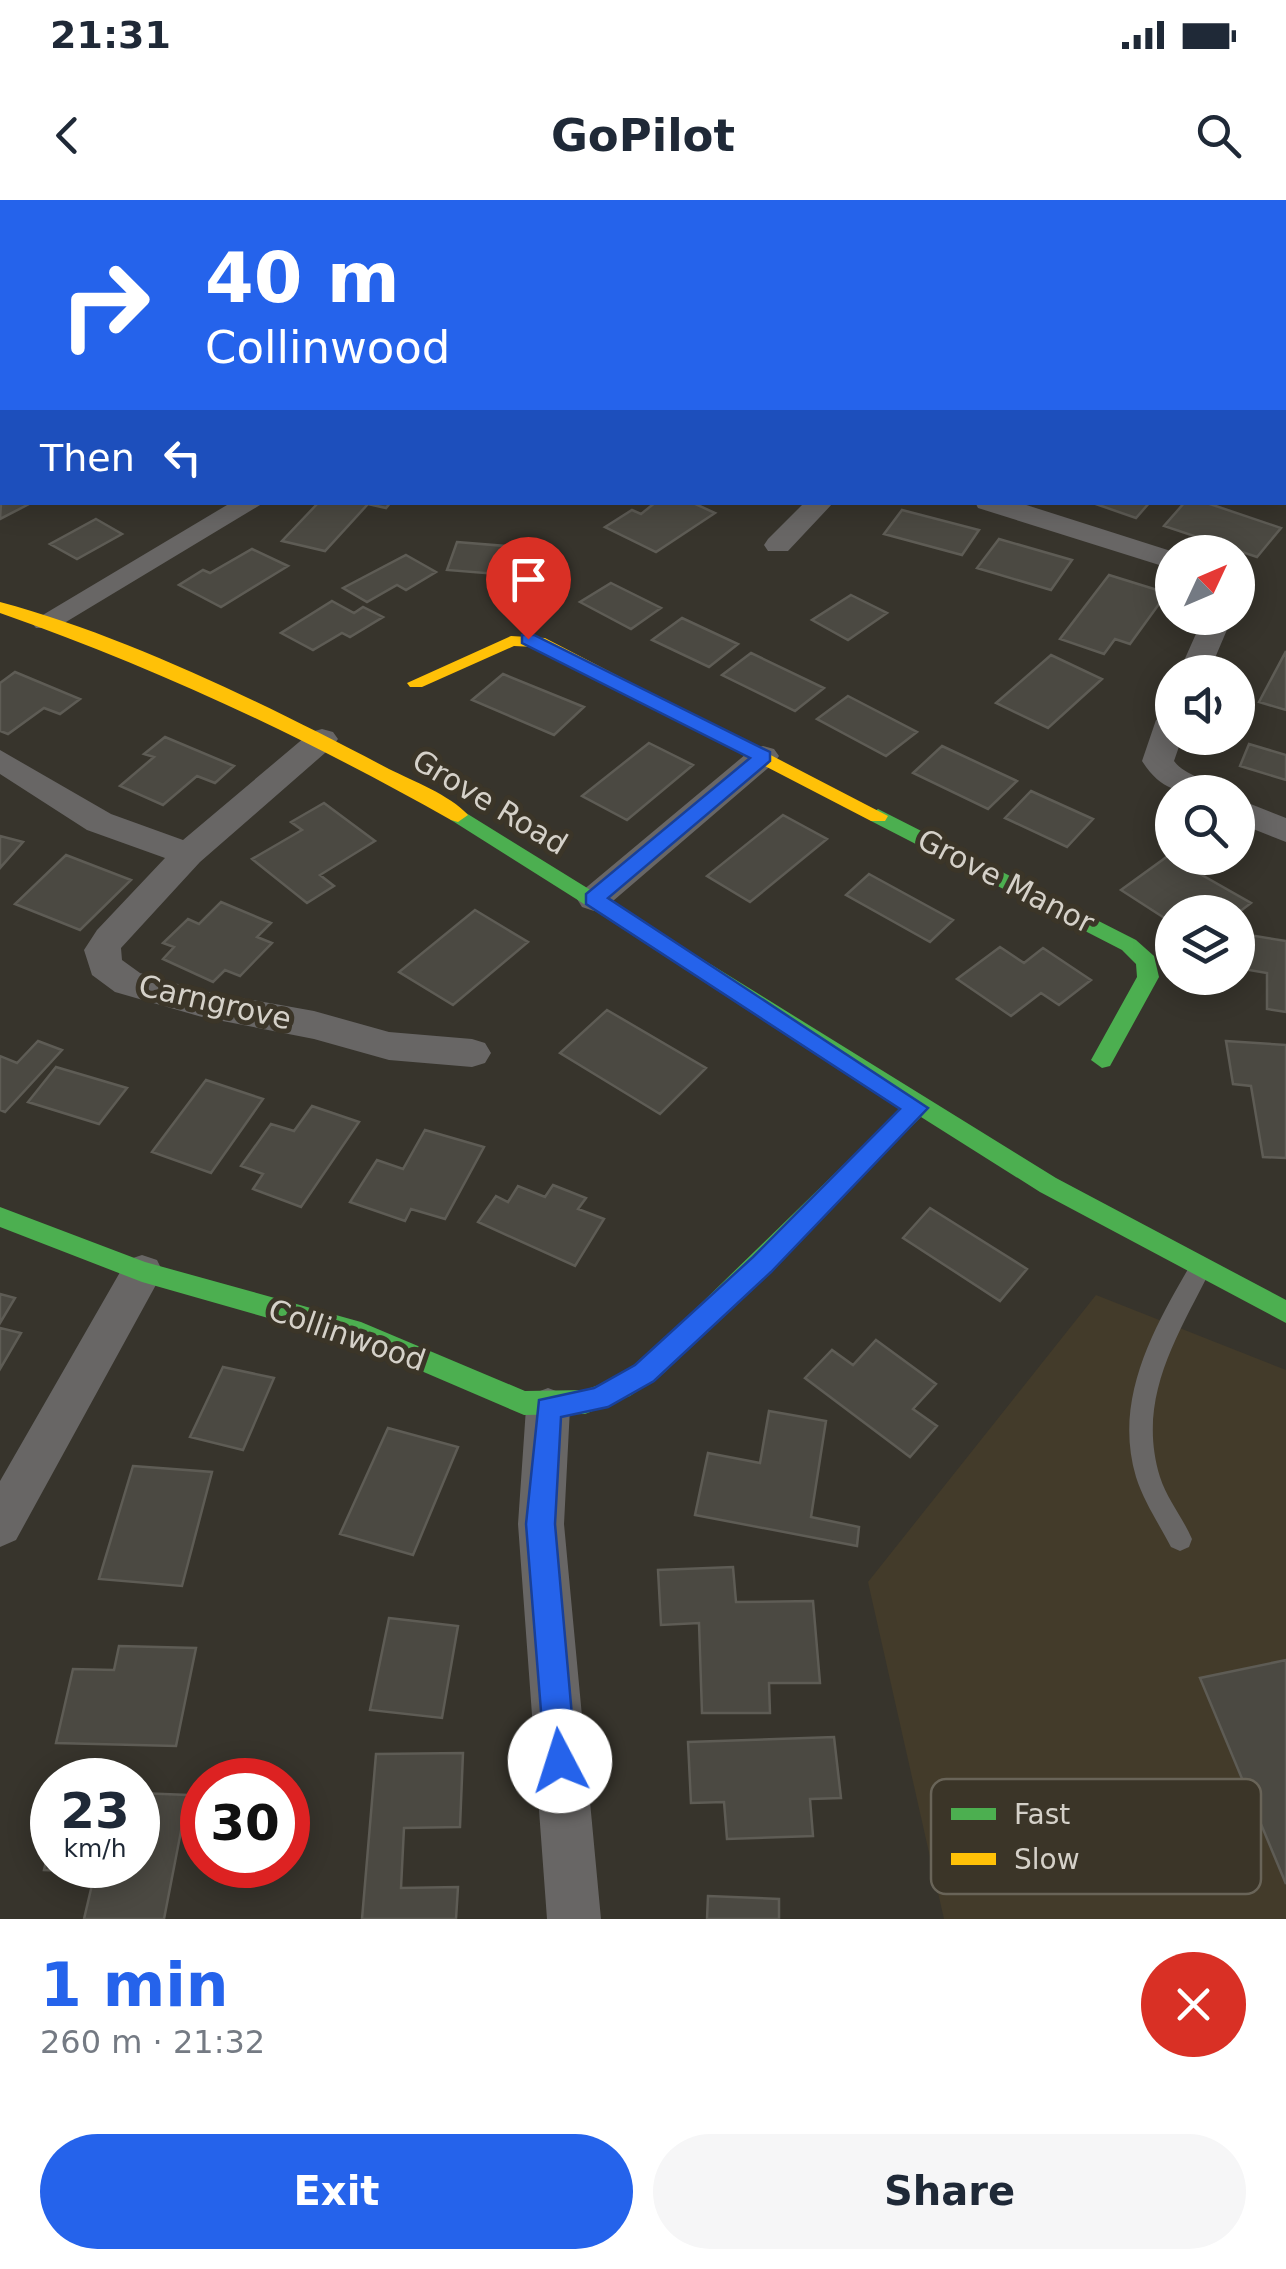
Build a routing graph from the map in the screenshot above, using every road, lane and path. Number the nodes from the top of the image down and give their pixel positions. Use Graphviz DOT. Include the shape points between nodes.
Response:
graph roads {
  1 [pos="247,505"];
  2 [pos="818,505"];
  3 [pos="997,505"];
  4 [pos="778,544"];
  5 [pos="1155,556"];
  6 [pos="0,608"];
  7 [pos="46,622"];
  8 [pos="416,682"];
  9 [pos="322,739"];
  10 [pos="763,756"];
  11 [pos="0,760"];
  12 [pos="1255,817"];
  13 [pos="1286,831"];
  14 [pos="188,854"];
  15 [pos="594,899"];
  16 [pos="472,1053"];
  17 [pos="1102,1060"];
  18 [pos="916,1108"];
  19 [pos="0,1217"];
  20 [pos="1198,1271"];
  21 [pos="142,1272"];
  22 [pos="1286,1312"];
  23 [pos="548,1408"];
  24 [pos="0,1525"];
  25 [pos="1180,1538"];
  26 [pos="574,1919"];
  1 -- 7 [label="street"];
  2 -- 4 [label="street"];
  3 -- 5 [label="street"];
  6 -- 7 [label="street, Grove Road"];
  7 -- 9 [label="street, Grove Road"];
  8 -- 10 [label="street, Grove Manor" via="505,643 533,640"];
  9 -- 14 [label="street, Carngrove"];
  9 -- 15 [label="street, Grove Road"];
  10 -- 15 [label="street"];
  10 -- 17 [label="street, Grove Manor" via="1138,952 1148,976"];
  11 -- 14 [label="street" via="100,822"];
  12 -- 13 [label="street"];
  14 -- 16 [label="street, Carngrove" via="102,950 105,966 119,978 202,1004 390,1046"];
  15 -- 18 [label="street, Grove Road"];
  18 -- 20 [label="street, Grove Road"];
  18 -- 23 [label="street, Collinwood" via="644,1373 599,1399"];
  19 -- 21 [label="street, Collinwood"];
  20 -- 22 [label="street, Grove Road"];
  20 -- 25 [label="lane" via="1147,1371 1138,1420 1148,1477"];
  21 -- 23 [label="street, Collinwood" via="361,1334"];
  21 -- 24 [label="street"];
  23 -- 26 [label="street" via="540,1524"];
}
